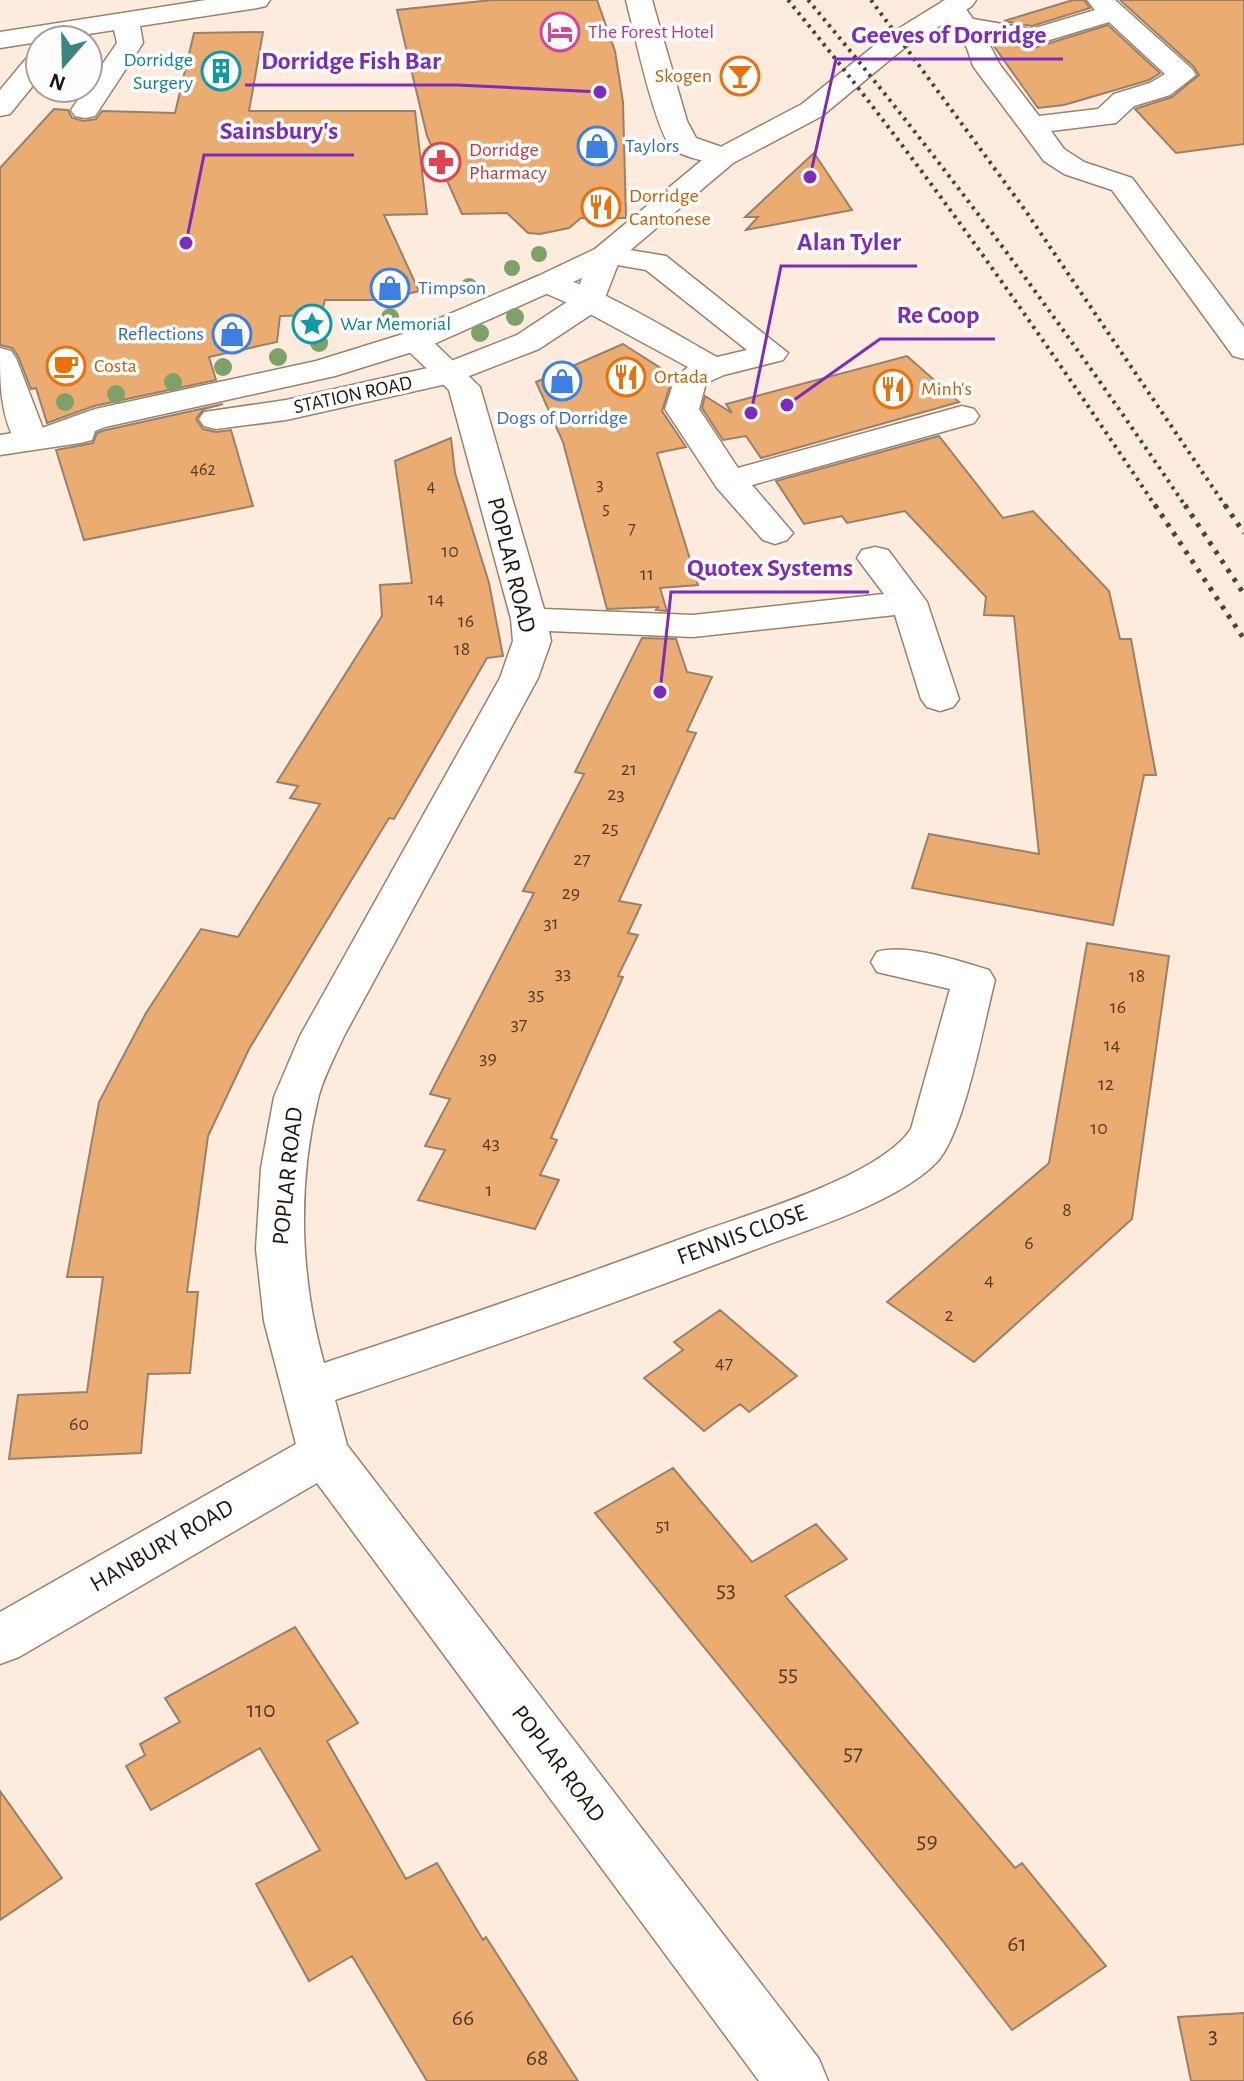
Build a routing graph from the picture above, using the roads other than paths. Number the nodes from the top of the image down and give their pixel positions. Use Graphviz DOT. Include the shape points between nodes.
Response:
graph roads {
  1 [pos="257,0"];
  2 [pos="639,0"];
  3 [pos="1106,7"];
  4 [pos="959,11"];
  5 [pos="125,20"];
  6 [pos="104,25"];
  7 [pos="24,38"];
  8 [pos="0,40"];
  9 [pos="24,79"];
  10 [pos="0,108"];
  11 [pos="85,110"];
  12 [pos="1031,125"];
  13 [pos="723,157"];
  14 [pos="606,255"];
  15 [pos="549,283"];
  16 [pos="590,301"];
  17 [pos="414,341"];
  18 [pos="1244,349"];
  19 [pos="0,358"];
  20 [pos="713,368"];
  21 [pos="451,373"];
  22 [pos="962,416"];
  23 [pos="27,440"];
  24 [pos="729,481"];
  25 [pos="775,533"];
  26 [pos="875,558"];
  27 [pos="909,602"];
  28 [pos="529,619"];
  29 [pos="940,699"];
  30 [pos="892,962"];
  31 [pos="306,1389"];
  32 [pos="324,1453"];
  33 [pos="0,1640"];
  34 [pos="797,2081"];
  1 -- 5 [label="street"];
  2 -- 13 [label="street" via="684,144"];
  3 -- 4 [label="street" via="1033,37"];
  3 -- 12 [label="street" via="1182,75 1160,89 1124,100 1106,117"];
  4 -- 12 [label="street" via="987,66"];
  4 -- 13 [label="street, STATION ROAD" via="894,43 812,110"];
  5 -- 6 [label="street"];
  5 -- 11 [label="street" via="130,43"];
  7 -- 8 [label="street"];
  9 -- 10 [label="street"];
  12 -- 18 [label="street" via="1063,161 1122,184"];
  13 -- 14 [label="street, STATION ROAD"];
  14 -- 15 [label="street, STATION ROAD"];
  14 -- 16 [label="street"];
  14 -- 20 [label="street" via="655,262 772,353"];
  15 -- 16 [label="street"];
  15 -- 17 [label="street, STATION ROAD"];
  16 -- 20 [label="street"];
  16 -- 21 [label="street, STATION ROAD" via="528,342"];
  17 -- 21 [label="street, POPLAR ROAD"];
  17 -- 23 [label="street, STATION ROAD" via="324,369 95,419"];
  19 -- 23 [label="street"];
  20 -- 24 [label="street" via="691,378 682,409"];
  21 -- 23 [label="street, STATION ROAD" via="286,410"];
  21 -- 28 [label="street, POPLAR ROAD" via="464,387"];
  22 -- 24 [label="street"];
  24 -- 25 [label="street"];
  26 -- 27 [label="street"];
  27 -- 28 [label="street" via="693,626"];
  27 -- 29 [label="street"];
  28 -- 31 [label="street, POPLAR ROAD" via="532,641 519,678 322,1036 296,1097 284,1168 280,1249 288,1321"];
  30 -- 31 [label="street, FENNIS CLOSE" via="974,980 933,1132 921,1150 895,1170 831,1202 533,1314"];
  31 -- 32 [label="street, POPLAR ROAD"];
  32 -- 33 [label="street, HANBURY ROAD"];
  32 -- 34 [label="street, POPLAR ROAD"];
}
